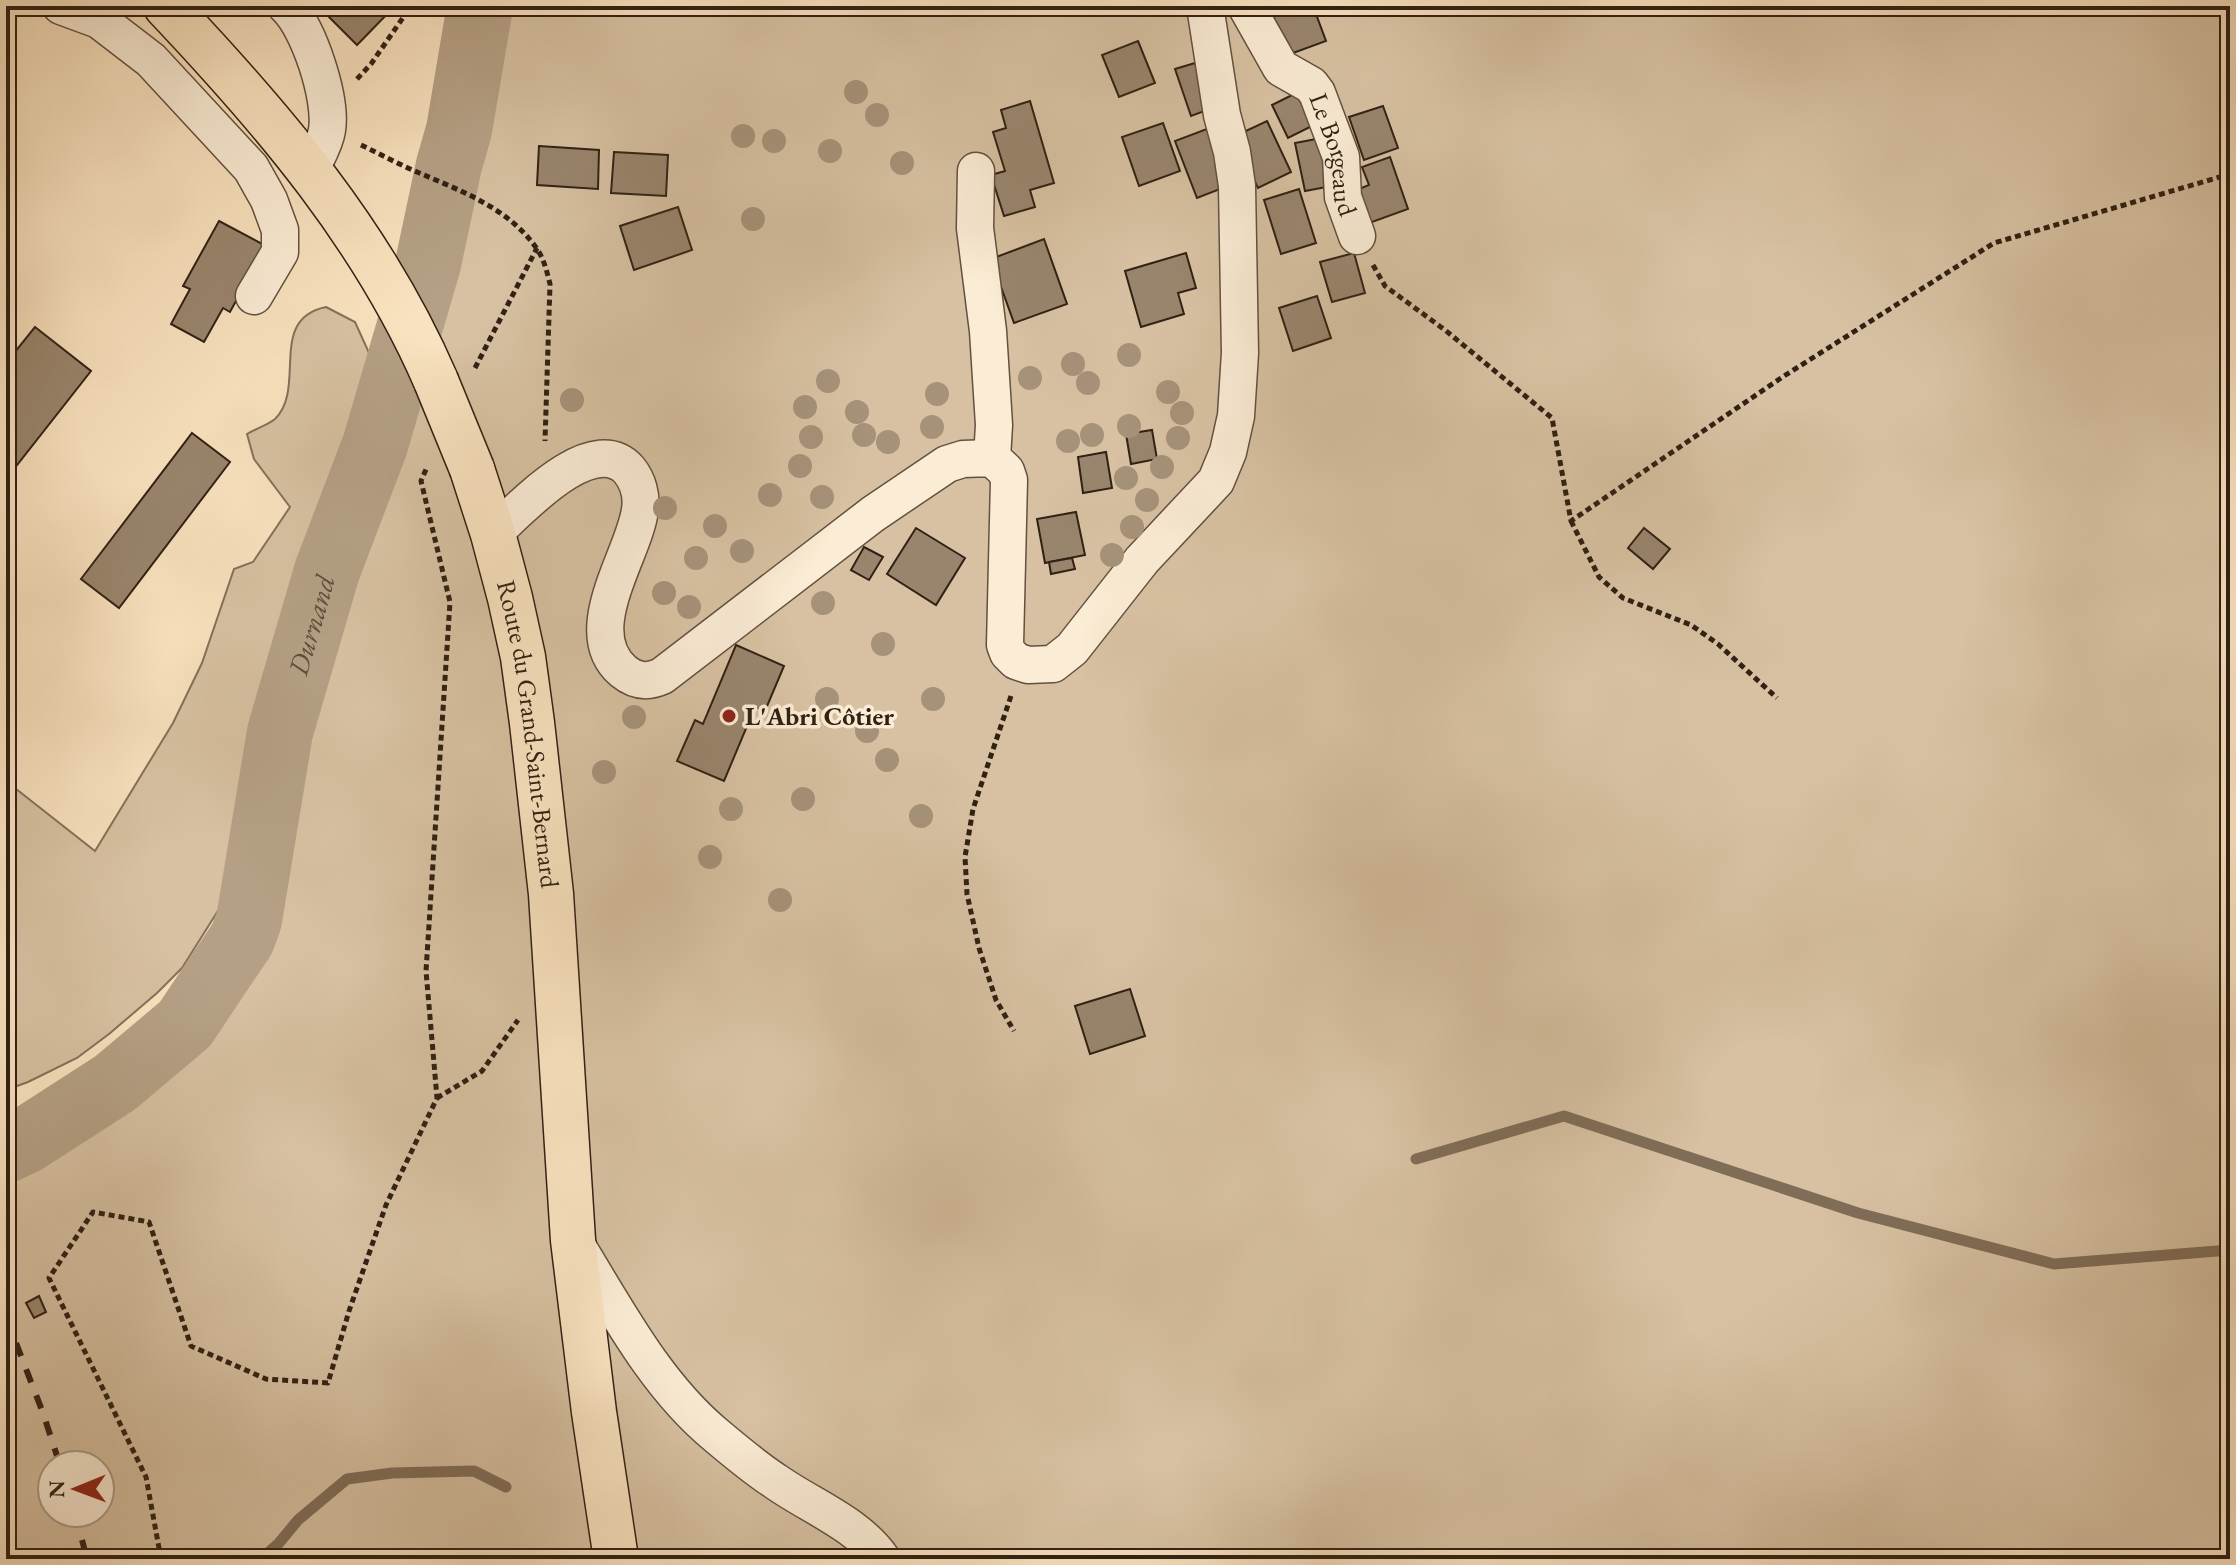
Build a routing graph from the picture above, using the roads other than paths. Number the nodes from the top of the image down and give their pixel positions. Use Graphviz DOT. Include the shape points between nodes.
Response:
graph roads {
  1 [pos="61,6"];
  2 [pos="166,6"];
  3 [pos="286,6"];
  4 [pos="1205,6"];
  5 [pos="1246,6"];
  6 [pos="116,16"];
  7 [pos="310,171"];
  8 [pos="976,171"];
  9 [pos="1357,236"];
  10 [pos="254,296"];
  11 [pos="992,458"];
  12 [pos="493,534"];
  13 [pos="573,1240"];
  14 [pos="616,1559"];
  15 [pos="882,1559"];
  1 -- 6 [label="street"];
  2 -- 7 [label="main road, Route du Grand-Saint-Bernard"];
  3 -- 7 [label="street" via="310,47 326,112 325,139"];
  4 -- 11 [label="street" via="1237,186 1240,353 1228,452 1216,481 1142,560 1072,649 1053,664 1016,661 1005,645 1009,480"];
  5 -- 9 [label="street, Le Borgeaud" via="1281,68 1317,93 1341,157 1343,197"];
  6 -- 10 [label="street" via="251,168 269,200 280,230 280,252"];
  7 -- 12 [label="main road, Route du Grand-Saint-Bernard, bridge" via="365,248 413,331 436,381 453,462"];
  8 -- 11 [label="street" via="975,228 988,331"];
  11 -- 12 [label="street" via="947,464 653,680 627,674 611,657 605,629 617,573 640,513 636,479 622,463 612,459 575,466"];
  12 -- 13 [label="main road, Route du Grand-Saint-Bernard" via="523,657 542,807"];
  13 -- 14 [label="main road, Route du Grand-Saint-Bernard"];
  13 -- 15 [label="street" via="672,1391 715,1434 774,1481 871,1543"];
}
